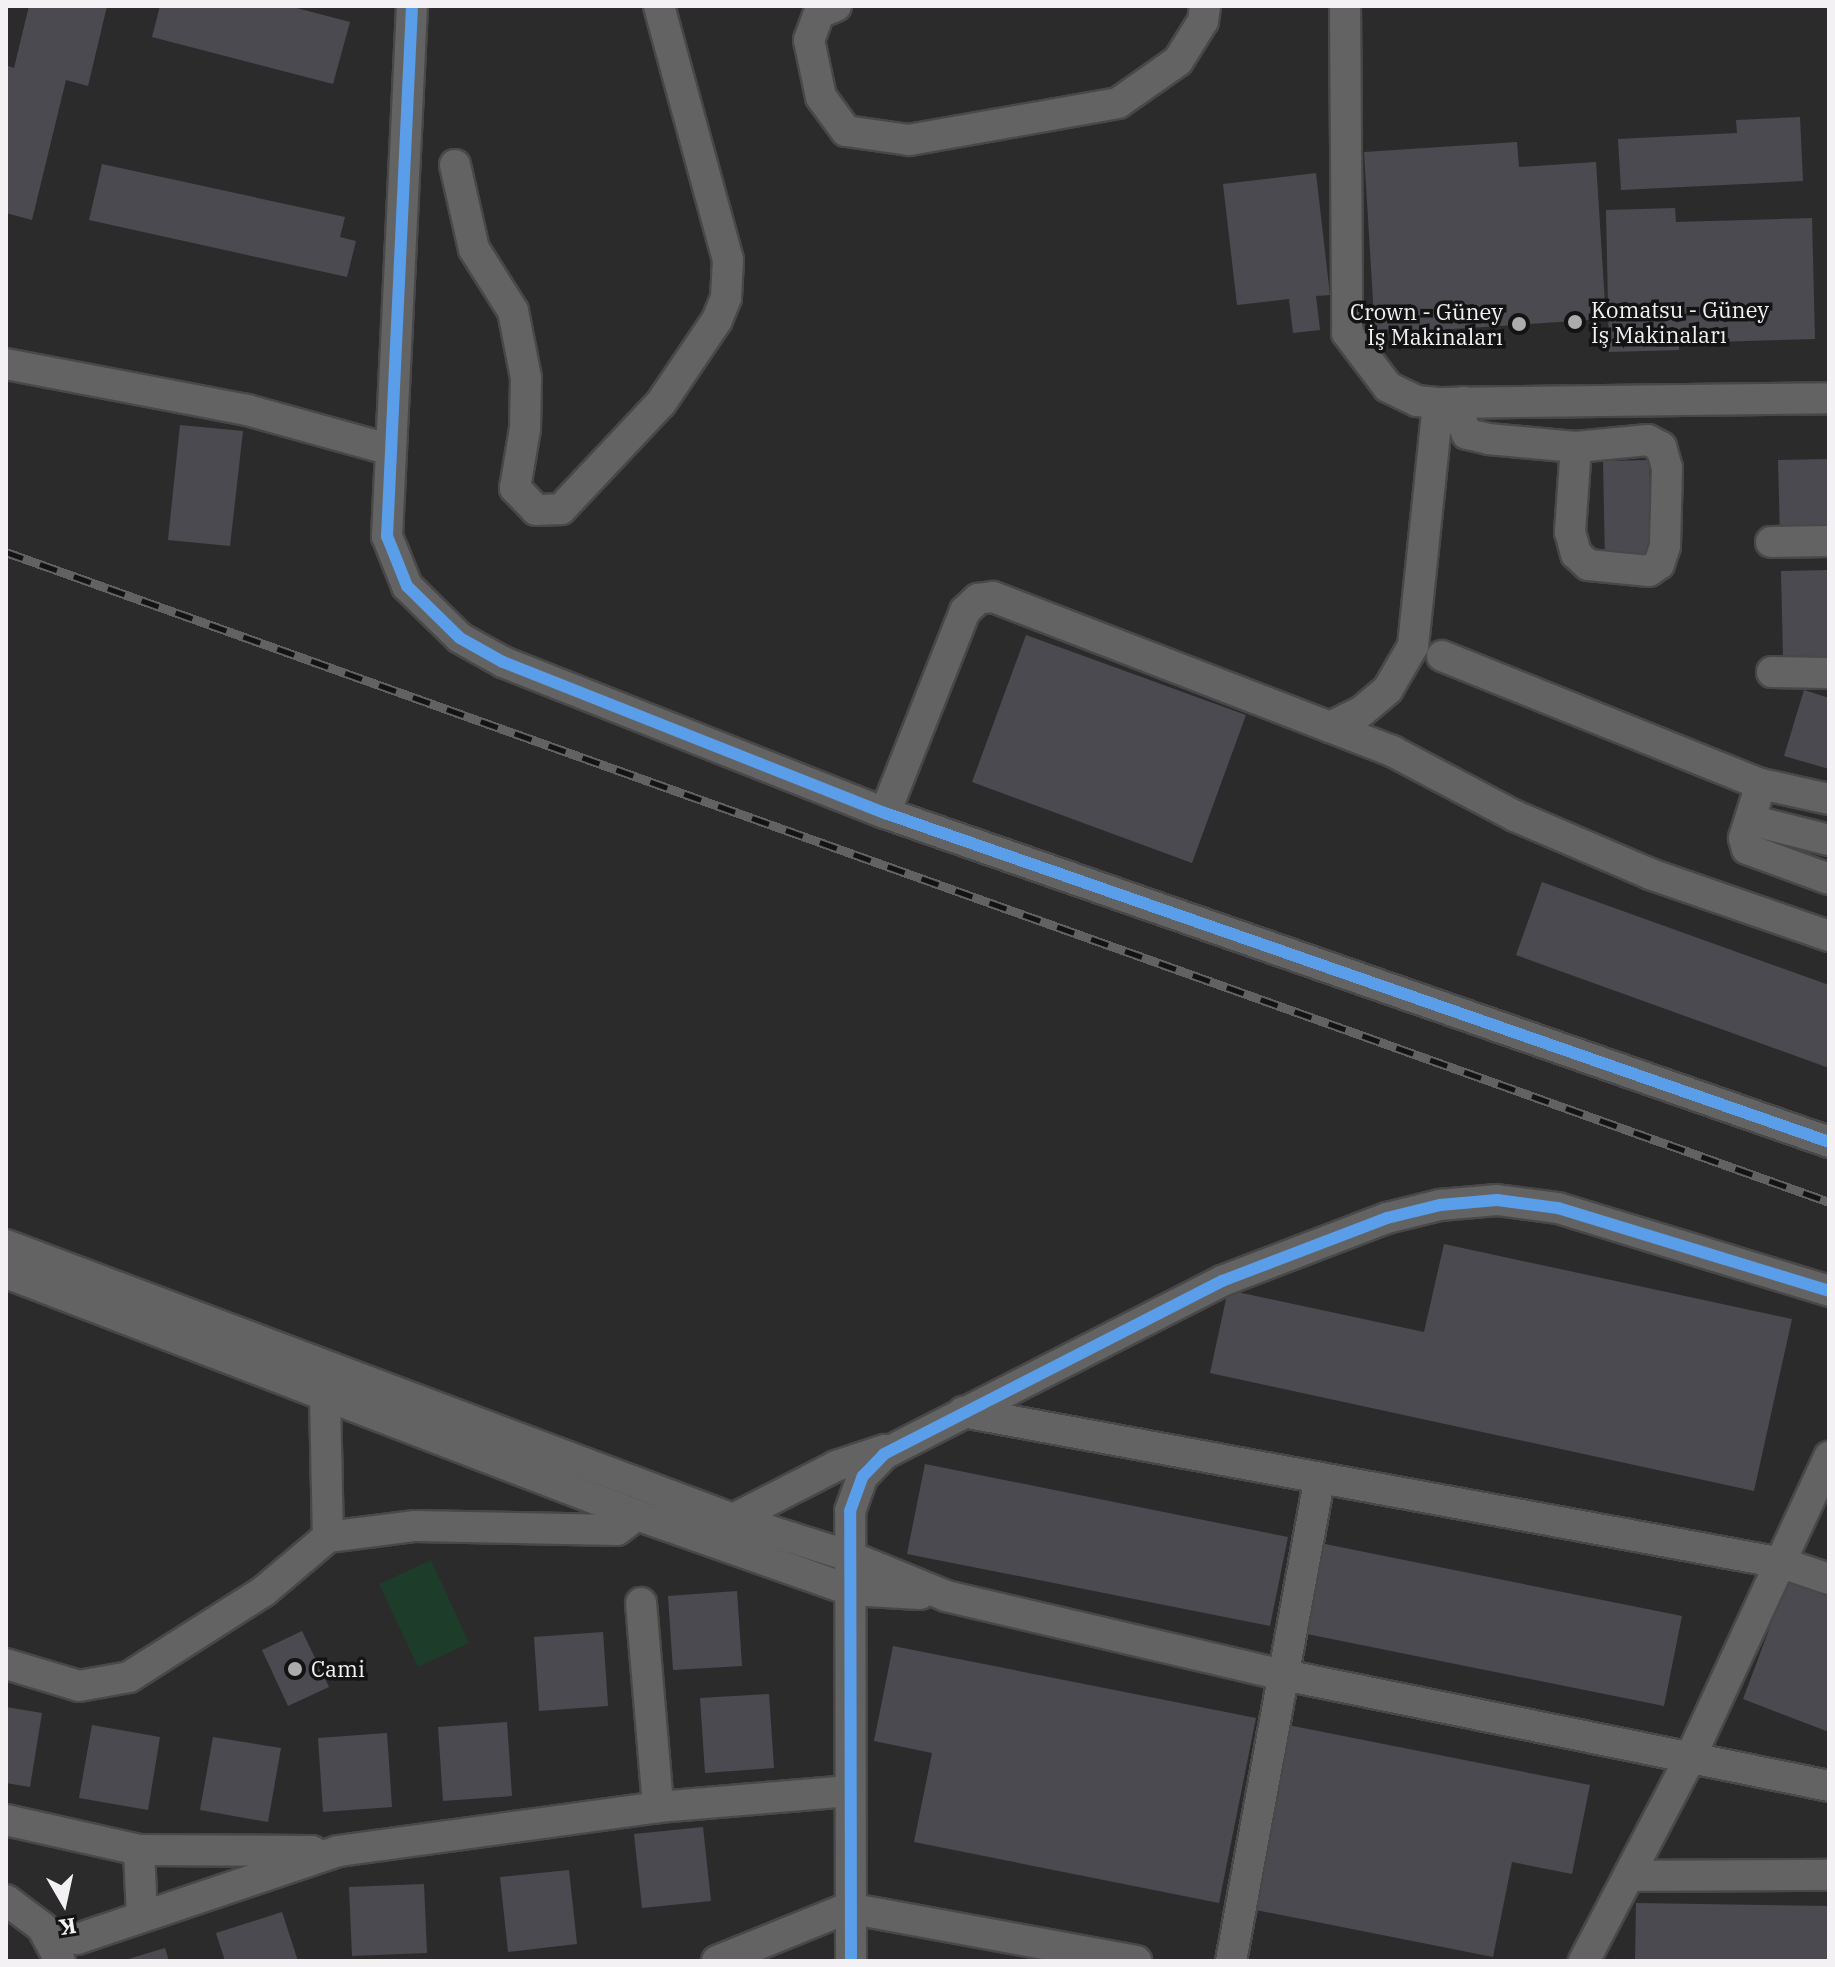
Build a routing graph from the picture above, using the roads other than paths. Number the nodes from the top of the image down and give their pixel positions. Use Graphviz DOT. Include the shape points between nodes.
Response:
graph roads {
  1 [pos="412,6"];
  2 [pos="659,6"];
  3 [pos="836,6"];
  4 [pos="1205,6"];
  5 [pos="1345,6"];
  6 [pos="455,165"];
  7 [pos="6,364"];
  8 [pos="1829,398"];
  9 [pos="1451,402"];
  10 [pos="1576,447"];
  11 [pos="391,450"];
  12 [pos="1829,541"];
  13 [pos="1771,542"];
  14 [pos="1442,656"];
  15 [pos="1772,672"];
  16 [pos="1829,673"];
  17 [pos="1330,727"];
  18 [pos="1761,784"];
  19 [pos="1829,799"];
  20 [pos="885,813"];
  21 [pos="1750,820"];
  22 [pos="1829,840"];
  23 [pos="1829,879"];
  24 [pos="1829,936"];
  25 [pos="1829,1142"];
  26 [pos="6,1245"];
  27 [pos="6,1273"];
  28 [pos="1829,1291"];
  29 [pos="325,1396"];
  30 [pos="963,1412"];
  31 [pos="897,1446"];
  32 [pos="1829,1457"];
  33 [pos="1320,1478"];
  34 [pos="637,1515"];
  35 [pos="733,1519"];
  36 [pos="328,1537"];
  37 [pos="849,1556"];
  38 [pos="1782,1563"];
  39 [pos="1829,1579"];
  40 [pos="850,1590"];
  41 [pos="946,1596"];
  42 [pos="641,1603"];
  43 [pos="6,1664"];
  44 [pos="1284,1675"];
  45 [pos="1690,1758"];
  46 [pos="1829,1786"];
  47 [pos="849,1791"];
  48 [pos="658,1807"];
  49 [pos="6,1820"];
  50 [pos="139,1850"];
  51 [pos="338,1851"];
  52 [pos="1829,1875"];
  53 [pos="1629,1876"];
  54 [pos="6,1900"];
  55 [pos="848,1908"];
  56 [pos="142,1916"];
  57 [pos="68,1950"];
  58 [pos="717,1961"];
  59 [pos="851,1961"];
  60 [pos="1136,1961"];
  61 [pos="1231,1961"];
  62 [pos="1584,1961"];
  1 -- 11 [label="street"];
  2 -- 6 [label="street" via="728,260 726,298 711,331 661,403 561,509 536,510 515,488 525,429 526,378 513,311 474,249"];
  3 -- 4 [label="street" via="819,13 809,40 821,97 846,131 909,140 1118,103 1178,61 1203,21"];
  5 -- 9 [label="street" via="1347,333 1388,387 1417,401"];
  7 -- 11 [label="street" via="247,410"];
  8 -- 9 [label="street"];
  9 -- 10 [label="street" via="1467,434"];
  9 -- 17 [label="street" via="1413,646 1388,689 1361,712"];
  10 -- 10 [label="street" via="1648,440 1661,447 1667,468 1665,546 1659,564 1649,571 1588,565 1576,554 1570,532"];
  11 -- 20 [label="street" via="391,555 417,598 460,638 503,662"];
  12 -- 13 [label="street"];
  14 -- 18 [label="street"];
  15 -- 16 [label="street"];
  17 -- 20 [label="street" via="985,597 965,611"];
  17 -- 24 [label="street" via="1392,751 1578,845 1722,902"];
  18 -- 19 [label="street"];
  18 -- 21 [label="street"];
  20 -- 25 [label="street"];
  21 -- 22 [label="street"];
  21 -- 23 [label="street" via="1744,838 1747,849"];
  26 -- 35 [label="street"];
  27 -- 29 [label="street"];
  28 -- 30 [label="street" via="1558,1208 1497,1200 1440,1205 1387,1218 1222,1281"];
  29 -- 34 [label="street"];
  29 -- 36 [label="street"];
  30 -- 31 [label="street"];
  30 -- 33 [label="street"];
  31 -- 35 [label="street" via="836,1466"];
  31 -- 37 [label="street" via="872,1464 857,1487"];
  32 -- 38 [label="street"];
  33 -- 38 [label="street"];
  33 -- 44 [label="street"];
  34 -- 36 [label="street" via="617,1530 415,1526"];
  34 -- 40 [label="street"];
  35 -- 37 [label="street"];
  36 -- 43 [label="street" via="264,1591 129,1677 79,1686"];
  37 -- 40 [label="street"];
  37 -- 41 [label="street"];
  38 -- 39 [label="street"];
  38 -- 45 [label="street"];
  40 -- 41 [label="street"];
  40 -- 47 [label="street"];
  41 -- 44 [label="street"];
  42 -- 48 [label="street"];
  44 -- 45 [label="street"];
  44 -- 61 [label="street"];
  45 -- 46 [label="street"];
  45 -- 53 [label="street"];
  47 -- 48 [label="street"];
  47 -- 55 [label="street"];
  48 -- 51 [label="street"];
  49 -- 50 [label="street"];
  50 -- 51 [label="street"];
  50 -- 56 [label="street"];
  51 -- 56 [label="street"];
  52 -- 53 [label="street"];
  53 -- 62 [label="street"];
  54 -- 57 [label="street"];
  55 -- 58 [label="street"];
  55 -- 59 [label="street"];
  55 -- 60 [label="street"];
  56 -- 57 [label="street"];
}
